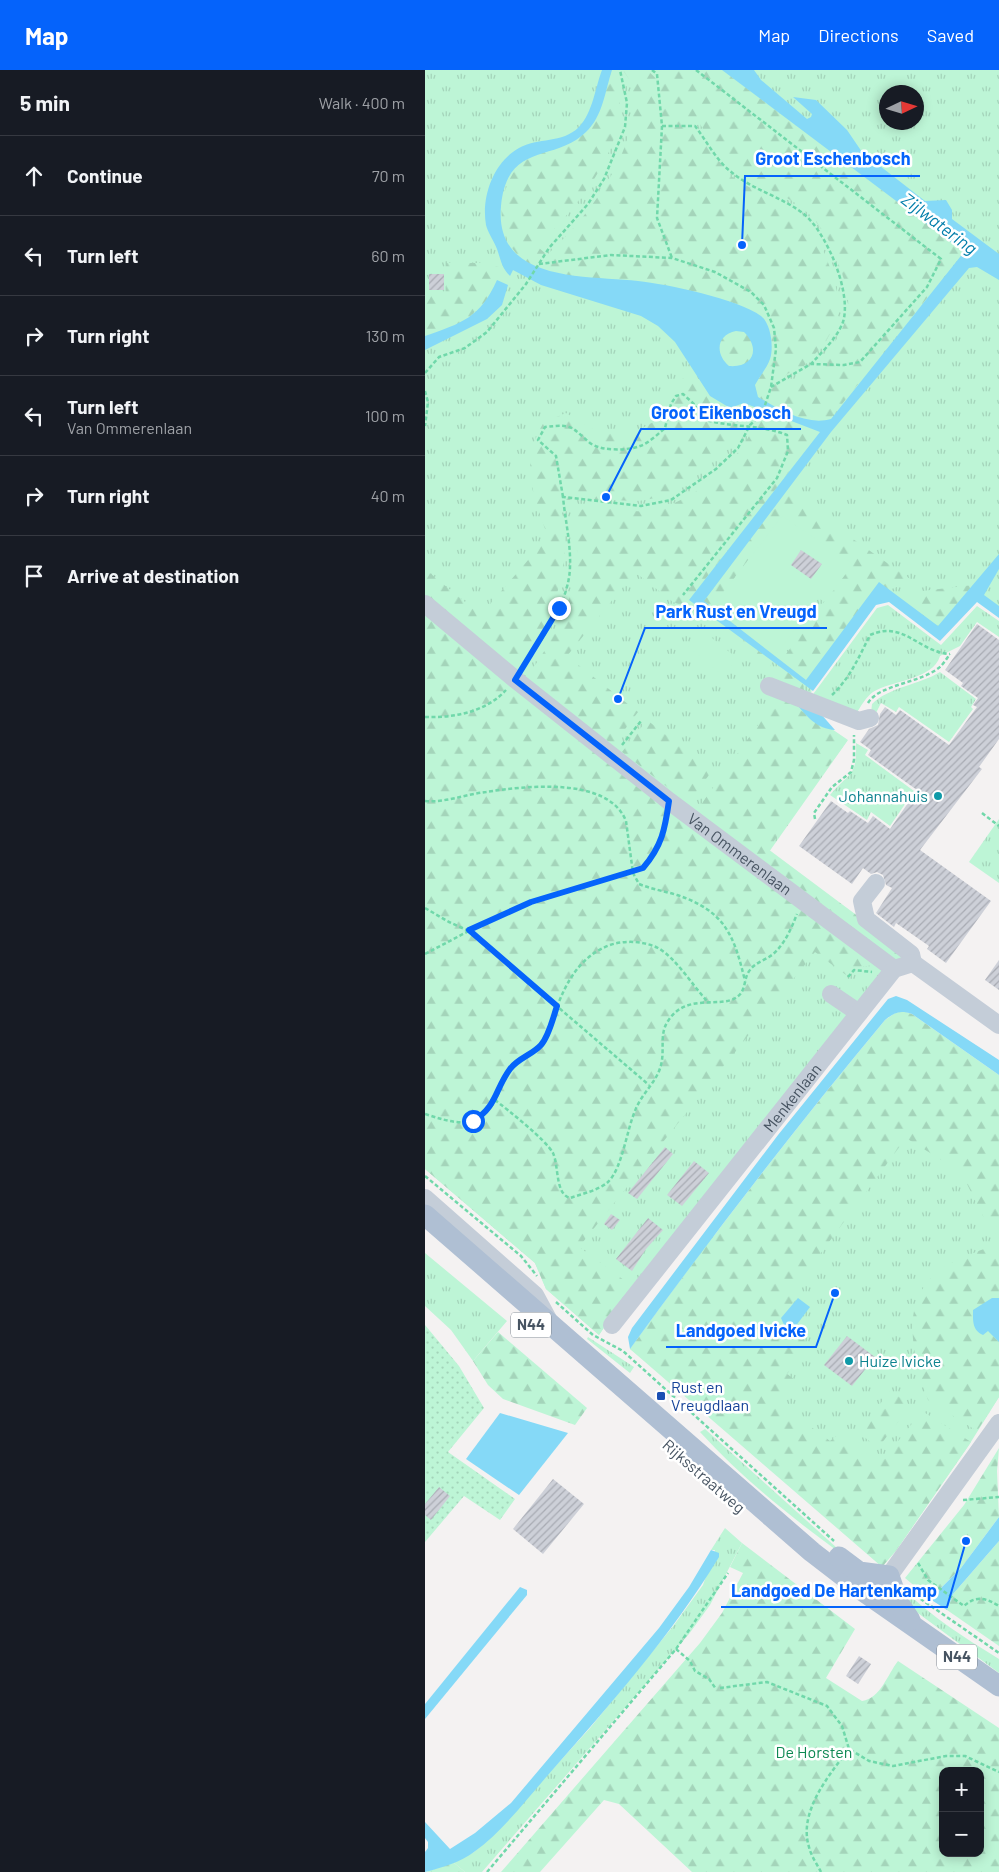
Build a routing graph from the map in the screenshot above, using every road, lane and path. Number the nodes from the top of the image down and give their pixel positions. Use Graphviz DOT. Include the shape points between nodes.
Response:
graph roads {
  1 [pos="620,70"];
  2 [pos="652,70"];
  3 [pos="696,70"];
  4 [pos="662,126"];
  5 [pos="672,258"];
  6 [pos="539,264"];
  7 [pos="811,364"];
  8 [pos="425,373"];
  9 [pos="771,387"];
  10 [pos="425,391"];
  11 [pos="750,425"];
  12 [pos="425,426"];
  13 [pos="563,497"];
  14 [pos="683,595"];
  15 [pos="425,604"];
  16 [pos="950,654"];
  17 [pos="515,680"];
  18 [pos="769,686"];
  19 [pos="817,705"];
  20 [pos="425,717"];
  21 [pos="870,718"];
  22 [pos="641,721"];
  23 [pos="613,756"];
  24 [pos="425,801"];
  25 [pos="669,801"];
  26 [pos="982,813"];
  27 [pos="999,826"];
  28 [pos="633,872"];
  29 [pos="876,883"];
  30 [pos="803,901"];
  31 [pos="425,908"];
  32 [pos="469,930"];
  33 [pos="425,954"];
  34 [pos="913,964"];
  35 [pos="894,969"];
  36 [pos="746,983"];
  37 [pos="831,994"];
  38 [pos="707,1001"];
  39 [pos="557,1006"];
  40 [pos="859,1014"];
  41 [pos="999,1025"];
  42 [pos="649,1085"];
  43 [pos="495,1100"];
  44 [pos="425,1114"];
  45 [pos="425,1198"];
  46 [pos="425,1215"];
  47 [pos="425,1232"];
  48 [pos="550,1324"];
  49 [pos="612,1325"];
  50 [pos="617,1348"];
  51 [pos="999,1423"];
  52 [pos="950,1495"];
  53 [pos="997,1497"];
  54 [pos="761,1509"];
  55 [pos="840,1547"];
  56 [pos="909,1549"];
  57 [pos="859,1572"];
  58 [pos="729,1573"];
  59 [pos="889,1576"];
  60 [pos="905,1596"];
  61 [pos="999,1606"];
  62 [pos="916,1628"];
  63 [pos="676,1649"];
  64 [pos="999,1653"];
  65 [pos="999,1686"];
  66 [pos="720,1688"];
  67 [pos="716,1689"];
  68 [pos="999,1702"];
  69 [pos="849,1749"];
  70 [pos="999,1772"];
  71 [pos="487,1872"];
  72 [pos="821,1872"];
  1 -- 6 [label="path" via="627,103 625,126 617,151 588,204"];
  2 -- 4 [label="path" via="657,74"];
  3 -- 7 [label="path" via="941,259 927,287 860,362 844,366"];
  4 -- 5 [label="path" via="657,218"];
  4 -- 7 [label="path" via="695,126 728,170 805,215 821,233 845,298 843,323"];
  5 -- 6 [label="path" via="611,255"];
  5 -- 9 [label="path" via="732,279 765,305 774,328 776,349"];
  6 -- 8 [label="path" via="487,332 465,348 439,357"];
  7 -- 9 [label="path"];
  9 -- 11 [label="path" via="762,414"];
  10 -- 12 [label="path" via="428,402"];
  11 -- 13 [label="path" via="739,448 716,469 671,500 641,506"];
  11 -- 13 [label="path" via="703,419 683,394 676,396 671,404 665,428 641,446 602,448 591,444 581,432 565,425 545,428 538,440 556,456"];
  11 -- 14 [label="path" via="771,428 787,435 788,451 777,478"];
  13 -- 17 [label="path" via="570,567 566,586 559,608"];
  15 -- 17 [label="street, Van Ommerenlaan"];
  16 -- 19 [label="path" via="941,653 894,630 881,630 870,635 843,685"];
  17 -- 20 [label="path" via="490,704 467,713"];
  17 -- 23 [label="street, Van Ommerenlaan"];
  18 -- 19 [label="street"];
  19 -- 21 [label="street" via="859,721"];
  22 -- 23 [label="path"];
  23 -- 25 [label="street, Van Ommerenlaan"];
  24 -- 28 [label="path" via="487,791 573,787 593,791 610,800 627,821"];
  25 -- 28 [label="path" via="659,846 643,868"];
  25 -- 30 [label="street, Van Ommerenlaan"];
  26 -- 27 [label="path"];
  28 -- 32 [label="path" via="531,902"];
  28 -- 36 [label="path" via="639,884 697,903 720,918 738,952"];
  29 -- 34 [label="street" via="862,901 866,919 911,954"];
  30 -- 35 [label="street, Van Ommerenlaan"];
  30 -- 36 [label="path" via="784,943 751,968"];
  31 -- 32 [label="path"];
  32 -- 33 [label="path"];
  32 -- 39 [label="path"];
  34 -- 35 [label="street"];
  34 -- 41 [label="street"];
  35 -- 40 [label="street, Menkenlaan"];
  36 -- 38 [label="path" via="737,997 728,1001"];
  37 -- 40 [label="street"];
  38 -- 39 [label="path" via="660,949 636,942 617,943 587,957 574,971"];
  38 -- 42 [label="path" via="683,1008 667,1021 662,1037 662,1063"];
  39 -- 42 [label="path"];
  39 -- 43 [label="path" via="541,1045 515,1063 506,1074"];
  40 -- 49 [label="street, Menkenlaan"];
  42 -- 43 [label="path" via="635,1111 610,1180 570,1198 562,1193 552,1151"];
  43 -- 44 [label="path" via="485,1114 459,1124"];
  45 -- 48 [label="street, Rijksstraatweg / N44" via="535,1295"];
  46 -- 48 [label="main road, Rijksstraatweg / N44"];
  47 -- 68 [label="main road, Rijksstraatweg / N44" via="801,1561"];
  48 -- 54 [label="main road, Rijksstraatweg / N44"];
  50 -- 55 [label="path"];
  51 -- 52 [label="street"];
  52 -- 53 [label="path" via="963,1500"];
  52 -- 56 [label="street"];
  54 -- 57 [label="main road, N44" via="813,1537"];
  54 -- 62 [label="main road, Rijksstraatweg / N44" via="812,1552"];
  56 -- 59 [label="street"];
  56 -- 61 [label="path" via="928,1580 957,1602 964,1606 981,1598"];
  57 -- 59 [label="main road, N44"];
  57 -- 60 [label="street, N44"];
  58 -- 63 [label="path"];
  59 -- 60 [label="main road, N44"];
  60 -- 62 [label="main road, N44"];
  60 -- 64 [label="path" via="925,1603"];
  62 -- 65 [label="main road, Rijksstraatweg / N44"];
  63 -- 67 [label="path"];
  63 -- 71 [label="path"];
  66 -- 69 [label="path" via="767,1682 827,1706 842,1726"];
  69 -- 70 [label="path" via="869,1761 893,1766 946,1756 965,1756"];
  69 -- 72 [label="path" via="823,1785 811,1814 807,1832 809,1847"];
}
